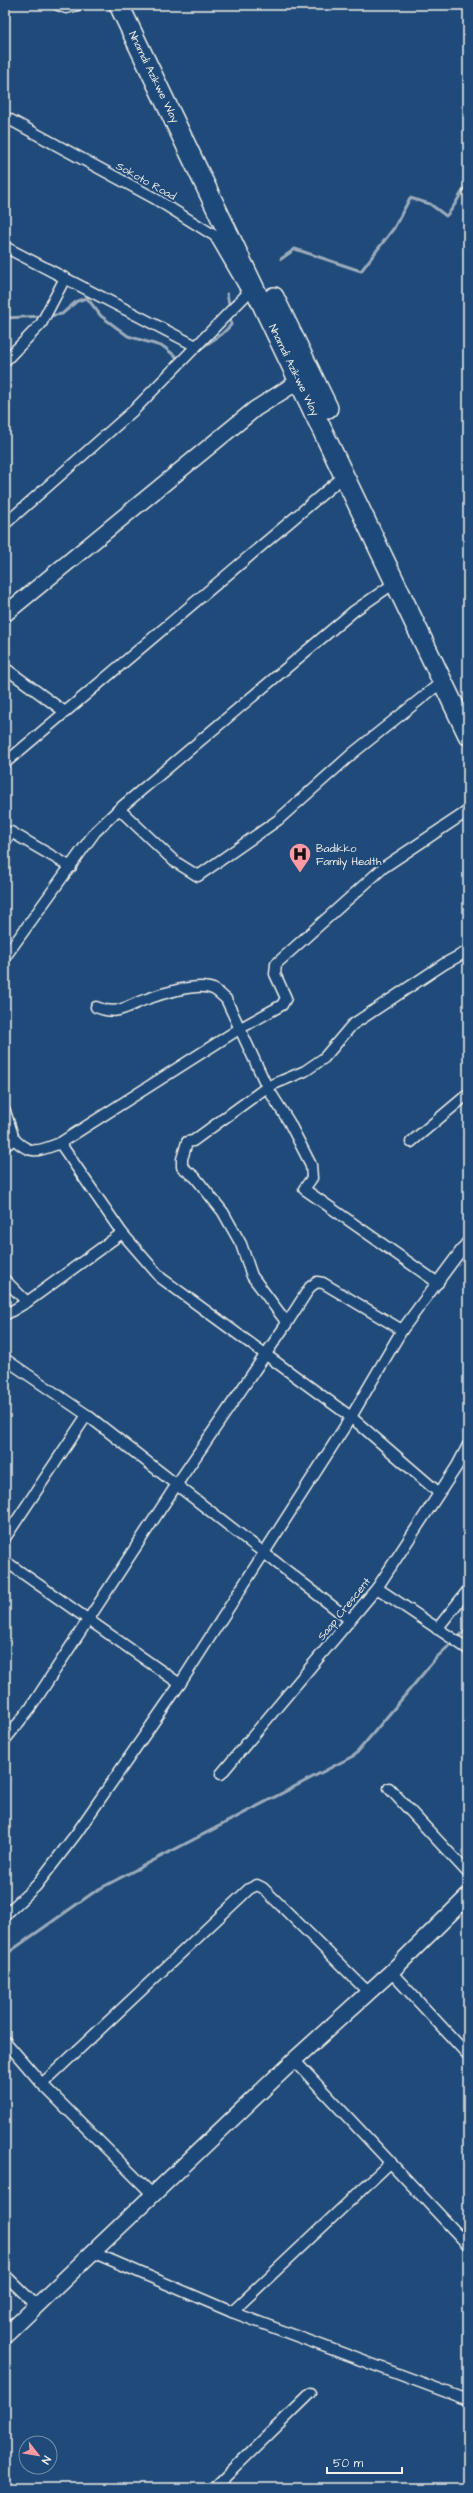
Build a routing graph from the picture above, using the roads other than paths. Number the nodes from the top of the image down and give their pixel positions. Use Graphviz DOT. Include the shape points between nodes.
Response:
graph roads {
  1 [pos="58,5"];
  2 [pos="78,5"];
  3 [pos="119,5"];
  4 [pos="134,5"];
  5 [pos="5,117"];
  6 [pos="5,247"];
  7 [pos="65,278"];
  8 [pos="196,346"];
  9 [pos="5,361"];
  10 [pos="305,377"];
  11 [pos="345,475"];
  12 [pos="5,524"];
  13 [pos="396,582"];
  14 [pos="7,608"];
  15 [pos="5,668"];
  16 [pos="443,681"];
  17 [pos="468,706"];
  18 [pos="65,712"];
  19 [pos="468,735"];
  20 [pos="5,763"];
  21 [pos="119,809"];
  22 [pos="468,811"];
  23 [pos="5,842"];
  24 [pos="71,867"];
  25 [pos="468,951"];
  26 [pos="5,957"];
  27 [pos="96,1007"];
  28 [pos="240,1029"];
  29 [pos="266,1087"];
  30 [pos="468,1094"];
  31 [pos="5,1111"];
  32 [pos="14,1139"];
  33 [pos="411,1142"];
  34 [pos="60,1143"];
  35 [pos="5,1146"];
  36 [pos="122,1233"];
  37 [pos="468,1241"];
  38 [pos="5,1280"];
  39 [pos="438,1283"];
  40 [pos="27,1302"];
  41 [pos="5,1315"];
  42 [pos="288,1323"];
  43 [pos="402,1330"];
  44 [pos="265,1354"];
  45 [pos="5,1359"];
  46 [pos="87,1415"];
  47 [pos="351,1417"];
  48 [pos="468,1445"];
  49 [pos="177,1484"];
  50 [pos="439,1493"];
  51 [pos="5,1538"];
  52 [pos="264,1550"];
  53 [pos="5,1562"];
  54 [pos="377,1588"];
  55 [pos="468,1590"];
  56 [pos="89,1619"];
  57 [pos="350,1620"];
  58 [pos="437,1629"];
  59 [pos="464,1645"];
  60 [pos="180,1684"];
  61 [pos="5,1740"];
  62 [pos="221,1774"];
  63 [pos="389,1788"];
  64 [pos="468,1873"];
  65 [pos="468,1896"];
  66 [pos="5,1915"];
  67 [pos="391,1972"];
  68 [pos="368,1992"];
  69 [pos="5,2041"];
  70 [pos="468,2055"];
  71 [pos="294,2060"];
  72 [pos="42,2084"];
  73 [pos="391,2162"];
  74 [pos="153,2195"];
  75 [pos="468,2245"];
  76 [pos="92,2252"];
  77 [pos="5,2275"];
  78 [pos="37,2306"];
  79 [pos="232,2312"];
  80 [pos="5,2336"];
  81 [pos="311,2394"];
  82 [pos="468,2400"];
  83 [pos="214,2488"];
  1 -- 2 [label="street" via="66,8"];
  3 -- 10 [label="highway, Nnamdi Azikwe Way"];
  4 -- 10 [label="highway, Nnamdi Azikwe Way"];
  5 -- 8 [label="street, Sokoto Road" via="154,198 215,236 248,293"];
  6 -- 7 [label="street"];
  7 -- 8 [label="street"];
  7 -- 9 [label="street" via="43,320"];
  8 -- 12 [label="street" via="134,410"];
  10 -- 11 [label="highway, Nnamdi Azikwe Way"];
  10 -- 14 [label="street" via="254,409"];
  10 -- 17 [label="highway, Nnamdi Azikwe Way"];
  11 -- 13 [label="highway, Nnamdi Azikwe Way"];
  11 -- 18 [label="street"];
  13 -- 16 [label="highway, Nnamdi Azikwe Way"];
  13 -- 21 [label="street" via="354,611"];
  15 -- 18 [label="street"];
  16 -- 19 [label="highway, Nnamdi Azikwe Way"];
  16 -- 21 [label="street" via="353,753 278,820 198,876 174,861"];
  18 -- 20 [label="street"];
  21 -- 24 [label="street" via="94,832"];
  22 -- 28 [label="street" via="384,867 276,964 275,974 286,998 285,1002"];
  23 -- 24 [label="street" via="11,832"];
  24 -- 26 [label="street"];
  25 -- 29 [label="street" via="352,1025 324,1058 305,1071"];
  27 -- 28 [label="street" via="104,1010 124,1010 143,1000 196,986 213,989 226,999"];
  28 -- 29 [label="street"];
  28 -- 34 [label="street"];
  29 -- 39 [label="street" via="289,1122 311,1165 312,1178 304,1189"];
  29 -- 42 [label="street" via="194,1141 187,1142 182,1167 195,1177 223,1212 241,1244 252,1276"];
  30 -- 33 [label="street"];
  31 -- 32 [label="street"];
  32 -- 34 [label="street" via="24,1150 35,1151"];
  32 -- 35 [label="street"];
  34 -- 36 [label="street"];
  36 -- 40 [label="street"];
  36 -- 44 [label="street" via="161,1278"];
  37 -- 39 [label="street"];
  38 -- 40 [label="street"];
  39 -- 43 [label="street"];
  40 -- 41 [label="street"];
  42 -- 43 [label="street" via="310,1287 317,1282"];
  42 -- 44 [label="street"];
  43 -- 47 [label="street"];
  44 -- 47 [label="street"];
  44 -- 49 [label="street"];
  45 -- 46 [label="street"];
  46 -- 49 [label="street"];
  46 -- 51 [label="street"];
  47 -- 50 [label="street"];
  47 -- 52 [label="street"];
  48 -- 50 [label="street, Saap Crescent"];
  49 -- 52 [label="street"];
  49 -- 56 [label="street"];
  50 -- 54 [label="street, Saap Crescent"];
  52 -- 57 [label="street"];
  52 -- 60 [label="street"];
  53 -- 56 [label="street"];
  54 -- 57 [label="street, Saap Crescent"];
  54 -- 58 [label="street"];
  55 -- 58 [label="street"];
  56 -- 60 [label="street"];
  56 -- 61 [label="street" via="31,1707"];
  57 -- 62 [label="street, Saap Crescent" via="264,1719"];
  58 -- 59 [label="street"];
  60 -- 66 [label="street" via="76,1834 36,1886"];
  63 -- 64 [label="street"];
  65 -- 67 [label="street"];
  67 -- 68 [label="street"];
  67 -- 70 [label="street"];
  68 -- 71 [label="street"];
  68 -- 72 [label="street" via="263,1888 257,1885 249,1889"];
  69 -- 72 [label="street"];
  71 -- 73 [label="street"];
  71 -- 74 [label="street"];
  72 -- 74 [label="street"];
  73 -- 75 [label="street"];
  73 -- 79 [label="street"];
  74 -- 76 [label="street"];
  76 -- 78 [label="street"];
  76 -- 79 [label="street"];
  77 -- 78 [label="street"];
  78 -- 80 [label="street"];
  79 -- 82 [label="street"];
  81 -- 83 [label="street"];
}
